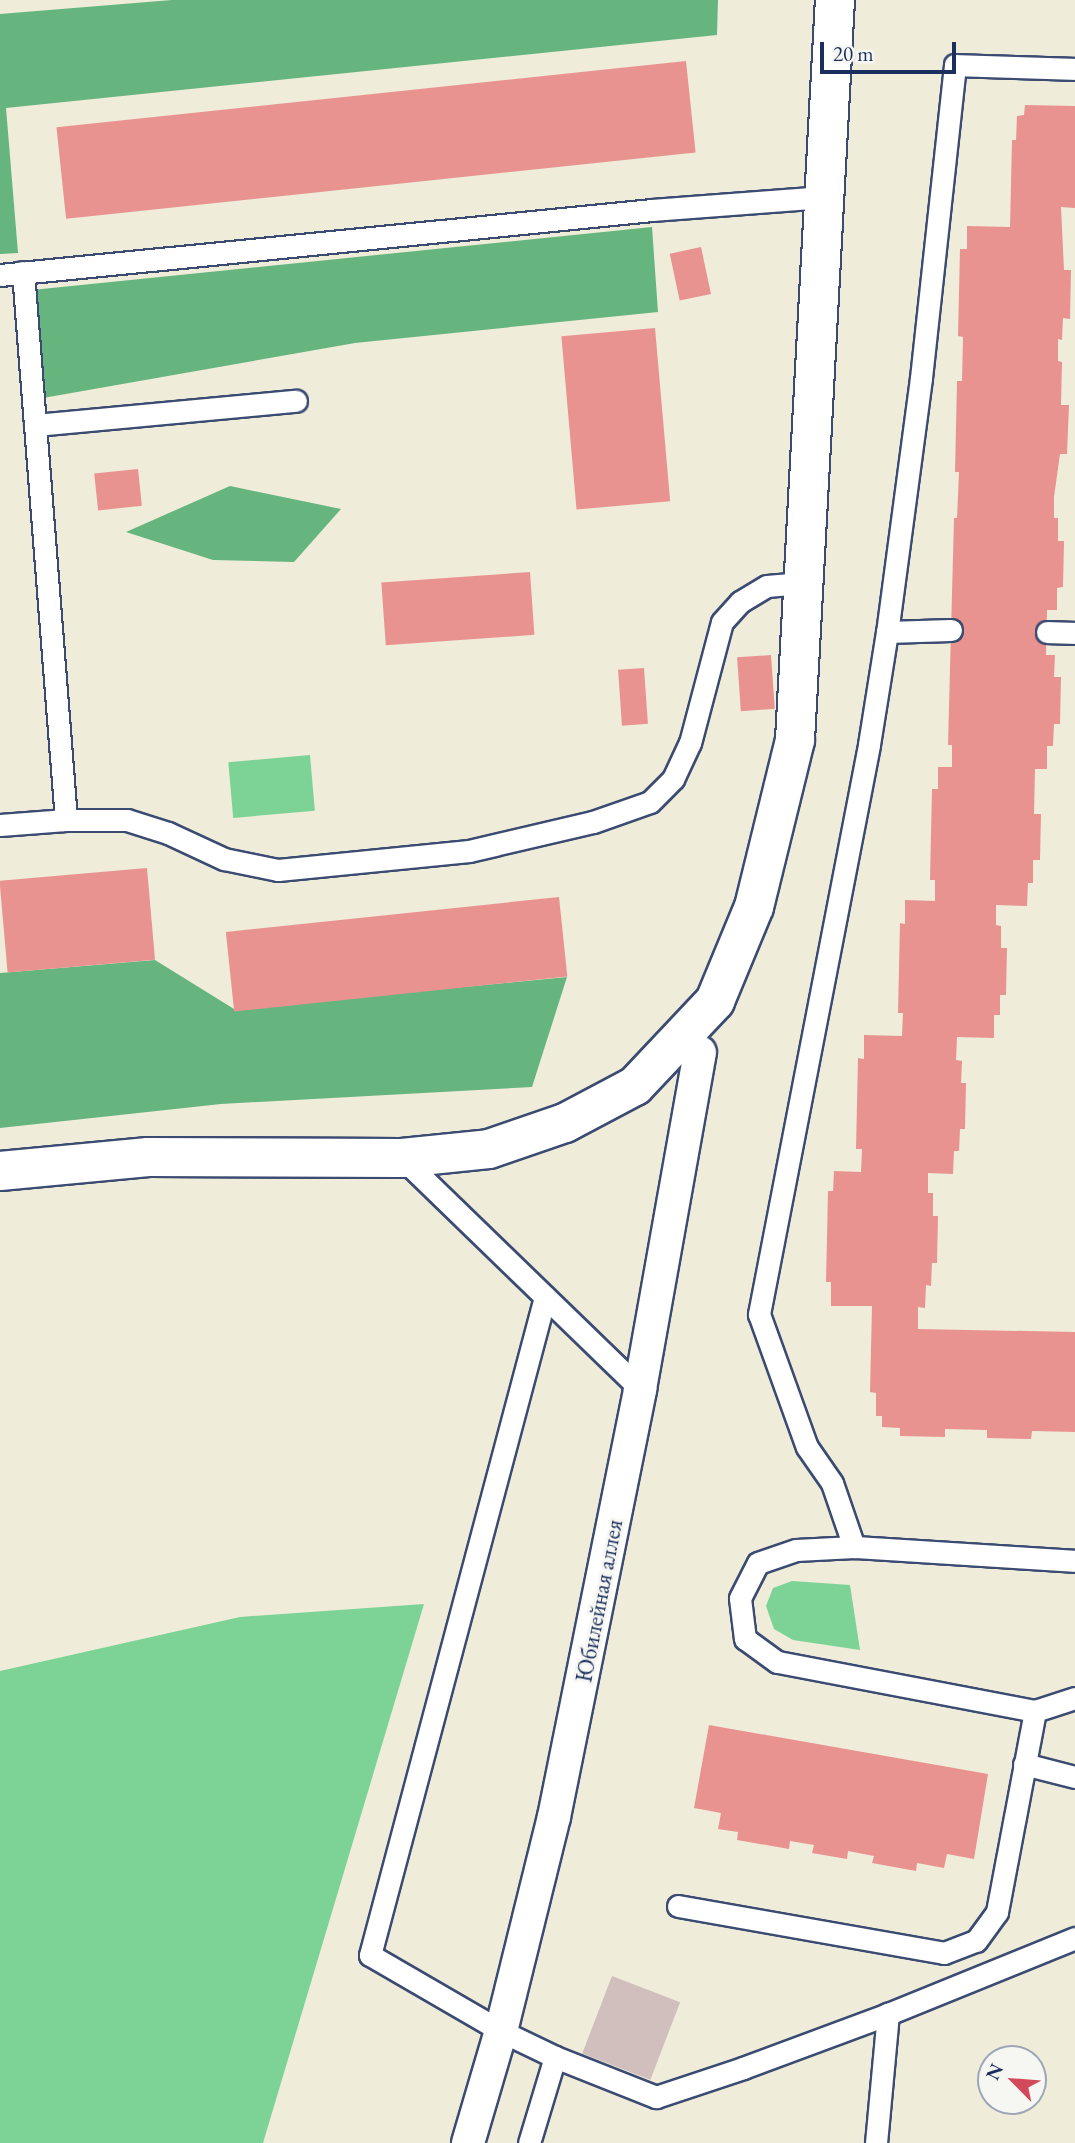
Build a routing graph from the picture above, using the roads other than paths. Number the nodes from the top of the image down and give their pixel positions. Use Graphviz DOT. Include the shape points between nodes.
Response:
graph roads {
  1 [pos="835,0"];
  2 [pos="1075,69"];
  3 [pos="824,197"];
  4 [pos="23,272"];
  5 [pos="0,275"];
  6 [pos="296,401"];
  7 [pos="35,425"];
  8 [pos="804,583"];
  9 [pos="951,630"];
  10 [pos="887,632"];
  11 [pos="1047,632"];
  12 [pos="1075,632"];
  13 [pos="66,820"];
  14 [pos="0,825"];
  15 [pos="700,1052"];
  16 [pos="402,1158"];
  17 [pos="0,1171"];
  18 [pos="545,1297"];
  19 [pos="640,1390"];
  20 [pos="854,1547"];
  21 [pos="1075,1560"];
  22 [pos="1075,1698"];
  23 [pos="1035,1711"];
  24 [pos="1024,1764"];
  25 [pos="1075,1777"];
  26 [pos="678,1906"];
  27 [pos="1075,1938"];
  28 [pos="888,2014"];
  29 [pos="501,2031"];
  30 [pos="555,2057"];
  31 [pos="468,2143"];
  32 [pos="529,2143"];
  33 [pos="876,2143"];
  1 -- 3 [label="street"];
  2 -- 10 [label="lane" via="955,65"];
  3 -- 4 [label="lane"];
  3 -- 8 [label="street"];
  4 -- 5 [label="lane"];
  4 -- 7 [label="lane"];
  6 -- 7 [label="lane"];
  7 -- 13 [label="lane"];
  8 -- 13 [label="lane" via="767,586 740,601 722,622 690,743 673,779 650,802 593,821 469,851 278,870 224,859 127,820"];
  8 -- 16 [label="street" via="795,740 754,906 715,1001 635,1086 565,1123 489,1149"];
  9 -- 10 [label="lane"];
  10 -- 20 [label="lane" via="759,1314 807,1447 832,1483"];
  11 -- 12 [label="lane"];
  13 -- 14 [label="lane"];
  15 -- 19 [label="street, Юбилейная аллея"];
  16 -- 17 [label="street" via="148,1157"];
  16 -- 18 [label="lane"];
  18 -- 19 [label="lane"];
  18 -- 29 [label="lane" via="370,1955"];
  19 -- 29 [label="street, Юбилейная аллея" via="554,1817"];
  20 -- 21 [label="lane"];
  20 -- 23 [label="lane" via="796,1550 758,1563 740,1598 745,1639 777,1662"];
  22 -- 23 [label="lane"];
  23 -- 24 [label="lane"];
  24 -- 25 [label="lane"];
  24 -- 26 [label="lane" via="997,1912 975,1941 944,1953"];
  27 -- 28 [label="lane"];
  28 -- 30 [label="lane" via="656,2097"];
  28 -- 33 [label="lane"];
  29 -- 30 [label="lane"];
  29 -- 31 [label="street, Юбилейная аллея"];
  30 -- 32 [label="lane"];
}
